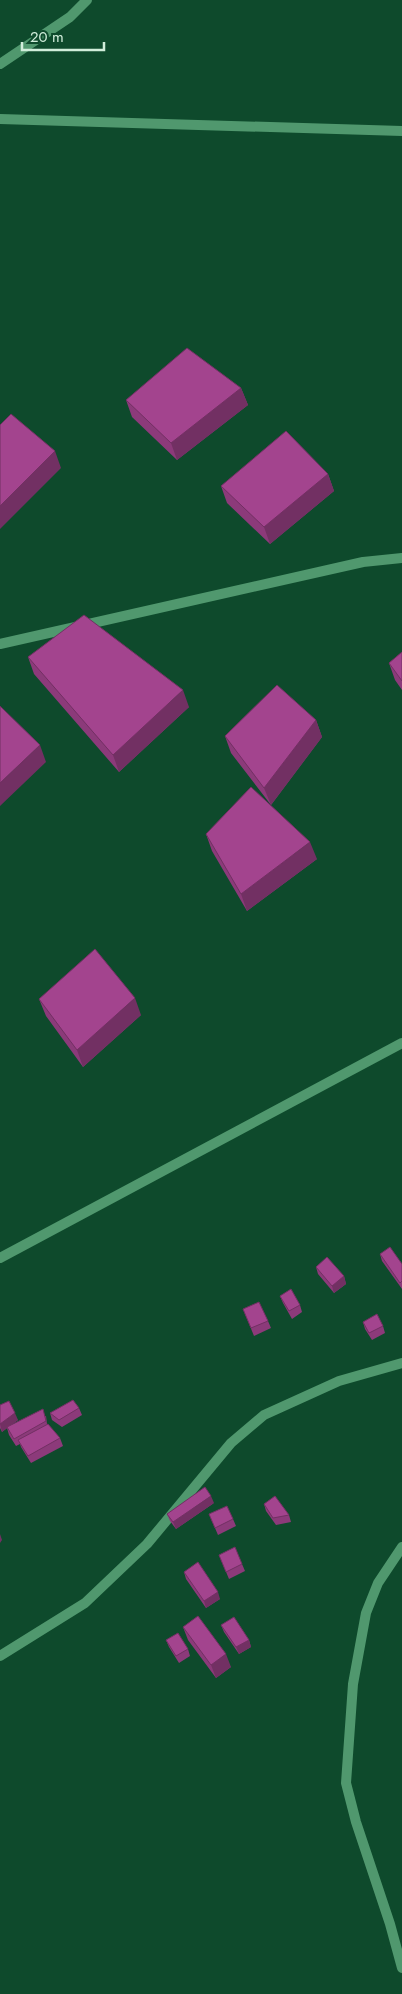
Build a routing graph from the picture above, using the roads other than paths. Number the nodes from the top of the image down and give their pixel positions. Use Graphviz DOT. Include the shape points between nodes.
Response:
graph roads {
  1 [pos="87,0"];
  2 [pos="0,64"];
  3 [pos="0,119"];
  4 [pos="402,131"];
  5 [pos="402,558"];
  6 [pos="0,644"];
  7 [pos="402,1043"];
  8 [pos="0,1258"];
  9 [pos="402,1363"];
  10 [pos="402,1547"];
  11 [pos="0,1656"];
  12 [pos="402,1968"];
  1 -- 2 [label="street" via="70,17"];
  3 -- 4 [label="street"];
  5 -- 6 [label="street" via="363,562"];
  7 -- 8 [label="street"];
  9 -- 11 [label="street" via="339,1381 264,1415 231,1443 147,1544 85,1603"];
  10 -- 12 [label="street" via="378,1584 366,1613 353,1684 346,1783"];
}
